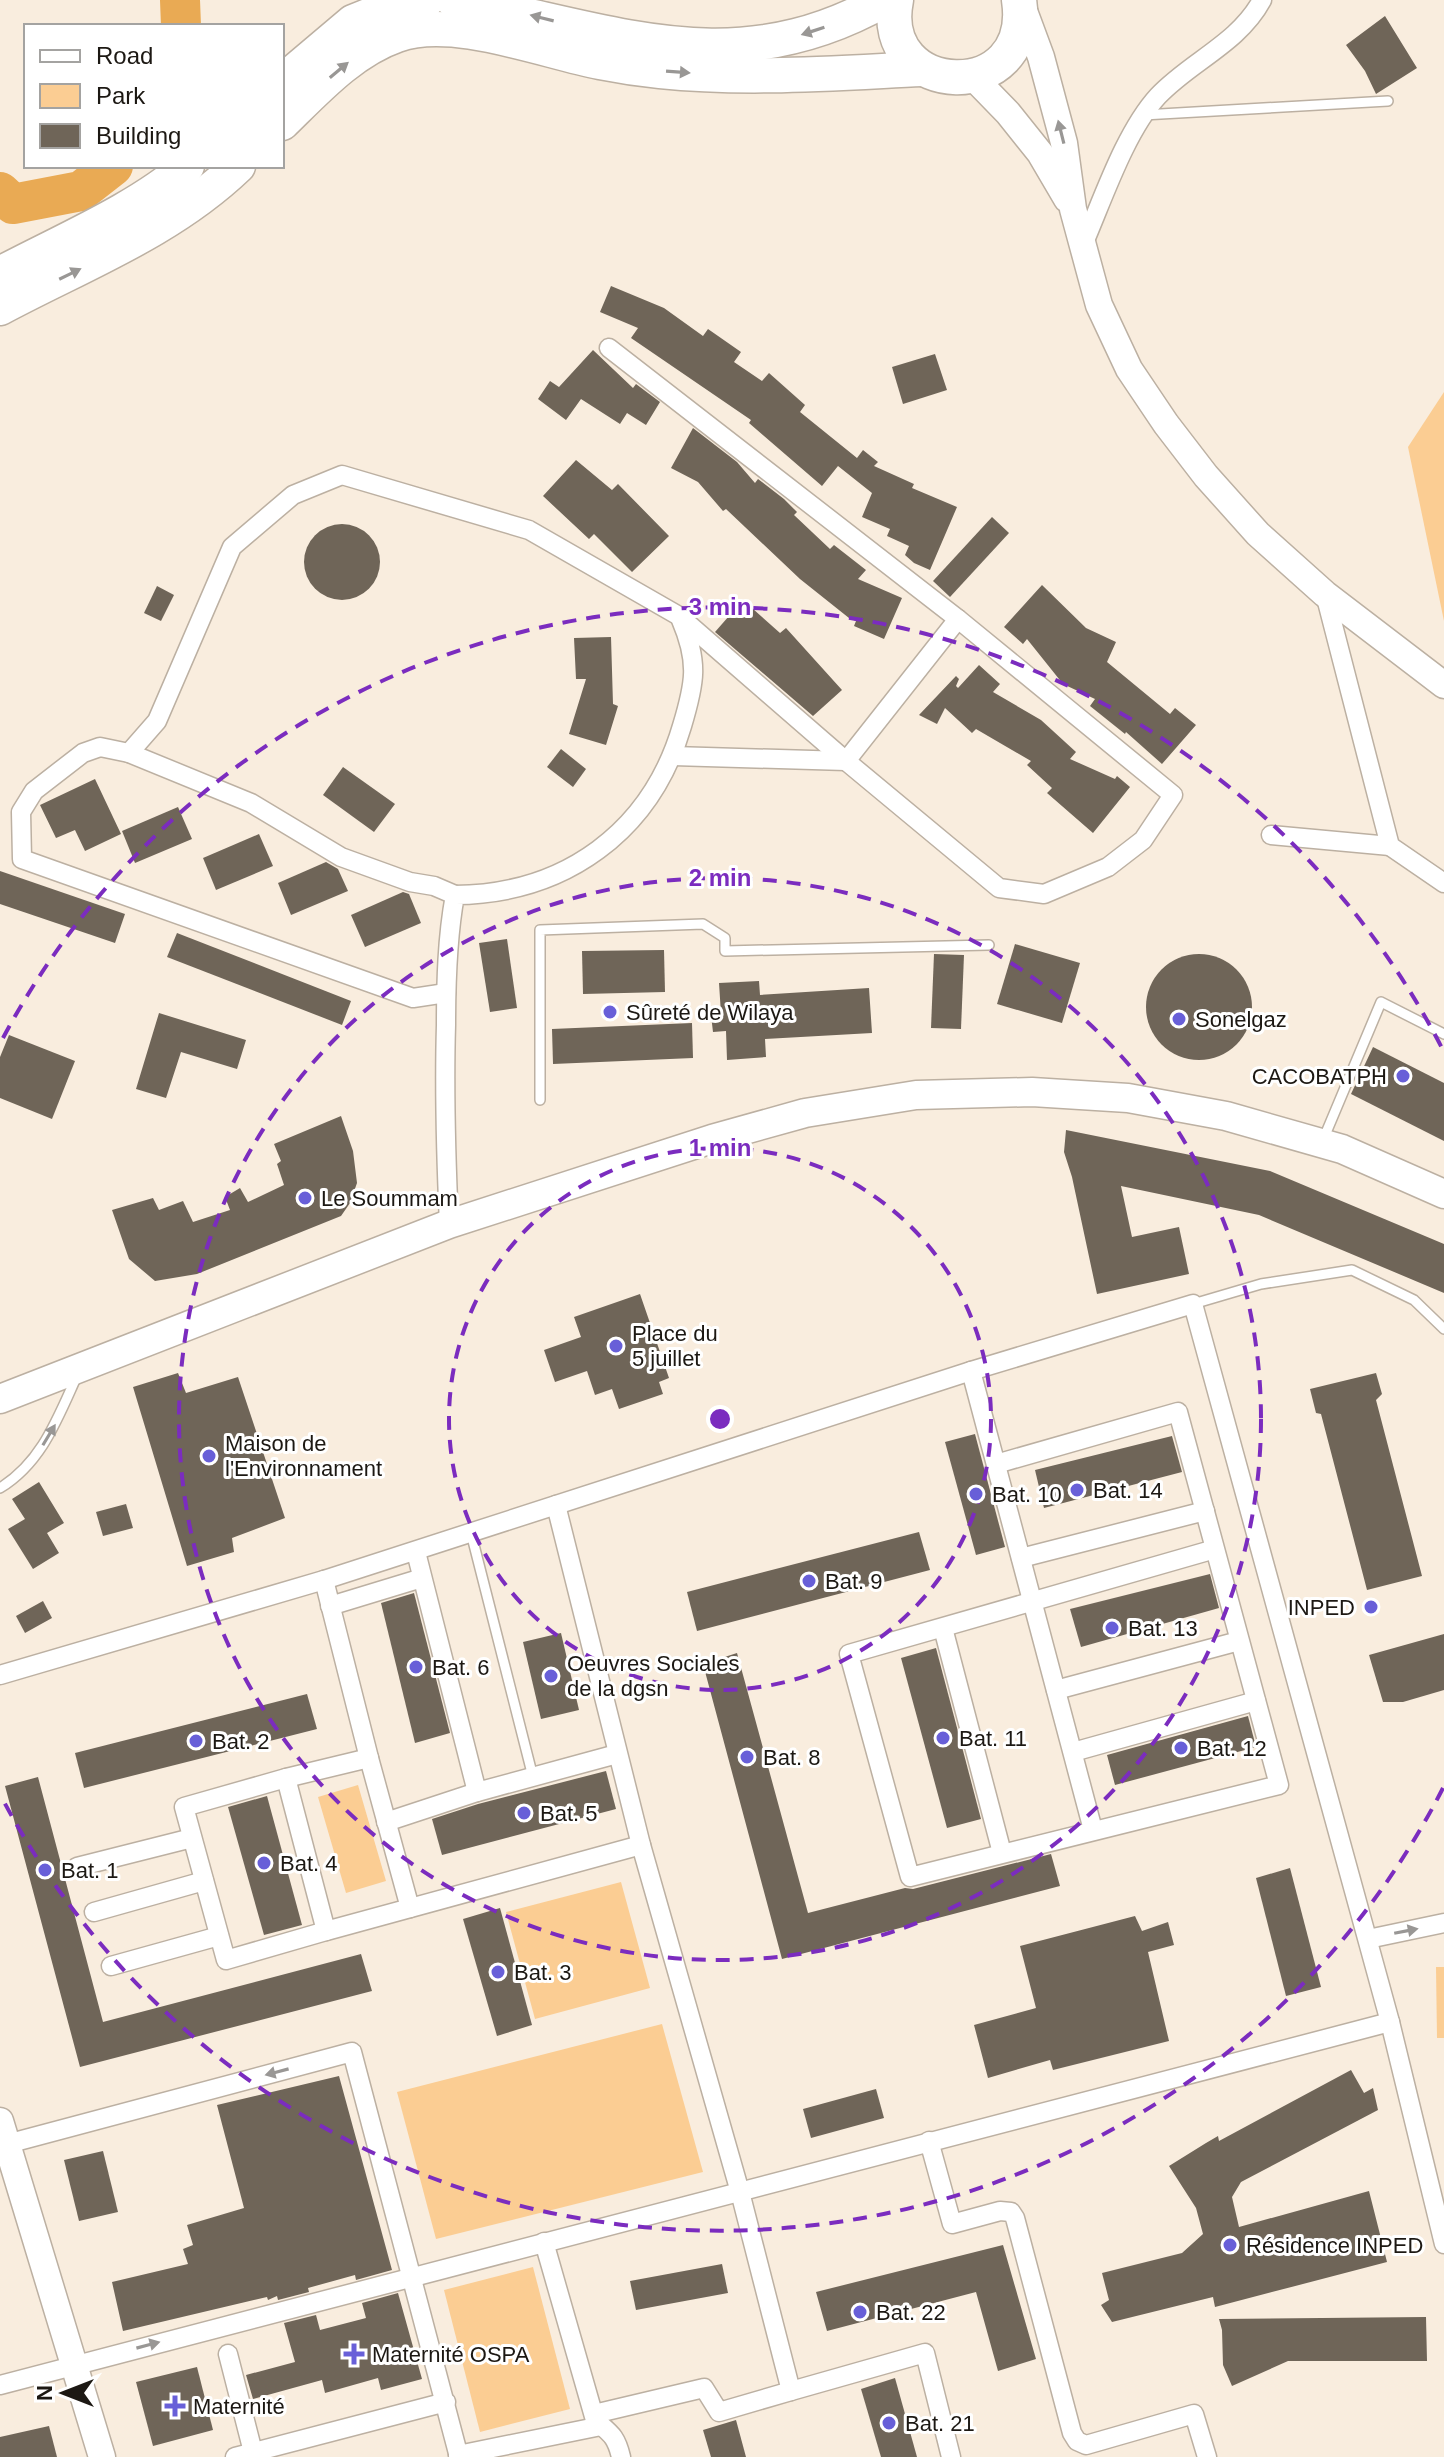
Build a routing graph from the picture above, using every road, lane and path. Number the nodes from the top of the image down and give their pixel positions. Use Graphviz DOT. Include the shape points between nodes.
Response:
graph roads {
  1 [pos="427,0"];
  2 [pos="453,0"];
  3 [pos="884,0"];
  4 [pos="896,0"];
  5 [pos="1262,0"];
  6 [pos="1020,1"];
  7 [pos="922,69"];
  8 [pos="973,77"];
  9 [pos="284,80"];
  10 [pos="1388,101"];
  11 [pos="1143,115"];
  12 [pos="284,121"];
  13 [pos="185,168"];
  14 [pos="236,168"];
  15 [pos="1073,209"];
  16 [pos="1083,245"];
  17 [pos="0,274"];
  18 [pos="0,308"];
  19 [pos="609,348"];
  20 [pos="1325,594"];
  21 [pos="679,616"];
  22 [pos="958,619"];
  23 [pos="1444,685"];
  24 [pos="129,753"];
  25 [pos="673,756"];
  26 [pos="846,761"];
  27 [pos="1271,835"];
  28 [pos="1390,846"];
  29 [pos="1444,883"];
  30 [pos="455,895"];
  31 [pos="989,945"];
  32 [pos="446,993"];
  33 [pos="1444,1034"];
  34 [pos="540,1100"];
  35 [pos="1322,1143"];
  36 [pos="1444,1194"];
  37 [pos="449,1224"];
  38 [pos="1193,1304"];
  39 [pos="1444,1329"];
  40 [pos="79,1370"];
  41 [pos="971,1371"];
  42 [pos="0,1399"];
  43 [pos="996,1464"];
  44 [pos="0,1488"];
  45 [pos="556,1505"];
  46 [pos="1205,1511"];
  47 [pos="471,1533"];
  48 [pos="1215,1549"];
  49 [pos="416,1552"];
  50 [pos="1021,1558"];
  51 [pos="422,1578"];
  52 [pos="324,1580"];
  53 [pos="1033,1602"];
  54 [pos="330,1606"];
  55 [pos="943,1628"];
  56 [pos="1239,1641"];
  57 [pos="0,1675"];
  58 [pos="1056,1690"];
  59 [pos="1256,1701"];
  60 [pos="1073,1752"];
  61 [pos="617,1754"];
  62 [pos="369,1758"];
  63 [pos="533,1777"];
  64 [pos="286,1778"];
  65 [pos="477,1792"];
  66 [pos="386,1822"];
  67 [pos="1093,1830"];
  68 [pos="192,1838"];
  69 [pos="641,1845"];
  70 [pos="1002,1853"];
  71 [pos="77,1867"];
  72 [pos="204,1881"];
  73 [pos="410,1908"];
  74 [pos="94,1912"];
  75 [pos="1444,1923"];
  76 [pos="326,1931"];
  77 [pos="219,1936"];
  78 [pos="1368,1939"];
  79 [pos="111,1966"];
  80 [pos="1390,2022"];
  81 [pos="3,2132"];
  82 [pos="929,2141"];
  83 [pos="740,2192"];
  84 [pos="544,2242"];
  85 [pos="1444,2244"];
  86 [pos="412,2276"];
  87 [pos="228,2354"];
  88 [pos="73,2365"];
  89 [pos="0,2385"];
  90 [pos="791,2391"];
  91 [pos="446,2402"];
  92 [pos="598,2420"];
  93 [pos="244,2455"];
  94 [pos="459,2456"];
  95 [pos="102,2457"];
  96 [pos="621,2457"];
  97 [pos="951,2457"];
  98 [pos="1207,2457"];
  1 -- 9 [label="highway" via="400,3 353,22"];
  3 -- 2 [label="highway, one-way" via="795,37 728,46 618,37"];
  4 -- 7 [label="highway" via="896,35"];
  5 -- 11 [label="street" via="1239,32 1172,82"];
  6 -- 8 [label="highway" via="1021,21 1006,57"];
  15 -- 6 [label="street, one-way" via="1064,143"];
  7 -- 8 [label="highway" via="956,79"];
  12 -- 7 [label="highway, one-way" via="362,53 398,34 423,29 452,29 661,71 732,75"];
  8 -- 15 [label="street" via="1040,153"];
  10 -- 11 [label="lane"];
  11 -- 16 [label="street"];
  13 -- 17 [label="highway" via="124,209"];
  18 -- 14 [label="highway, one-way" via="123,248"];
  15 -- 16 [label="street"];
  16 -- 20 [label="street" via="1099,305 1129,369 1166,424 1258,534"];
  19 -- 22 [label="street"];
  20 -- 23 [label="street"];
  20 -- 28 [label="street"];
  21 -- 24 [label="street" via="529,530 342,475 293,495 232,547 157,721"];
  21 -- 25 [label="street" via="695,668"];
  21 -- 26 [label="street"];
  22 -- 26 [label="street"];
  22 -- 26 [label="street" via="1173,795 1143,840 1108,867 1044,894 999,888"];
  24 -- 30 [label="street" via="251,803 341,857"];
  24 -- 32 [label="street" via="100,747 83,753 34,791 21,812 22,859 413,998"];
  25 -- 26 [label="street"];
  25 -- 30 [label="street" via="639,810 610,842 579,864 544,880 483,895"];
  27 -- 28 [label="street"];
  28 -- 29 [label="street"];
  30 -- 32 [label="street"];
  31 -- 34 [label="lane" via="725,951 725,938 703,924 540,930"];
  32 -- 37 [label="street"];
  33 -- 35 [label="lane" via="1381,1002"];
  35 -- 36 [label="main road"];
  35 -- 37 [label="main road" via="1226,1116 1128,1098 1032,1092 916,1095 792,1117 712,1139"];
  37 -- 40 [label="main road"];
  38 -- 39 [label="lane" via="1261,1284 1352,1270 1414,1300"];
  38 -- 41 [label="street"];
  38 -- 78 [label="street"];
  40 -- 42 [label="main road"];
  44 -- 40 [label="lane, one-way" via="23,1471 50,1436"];
  41 -- 43 [label="street"];
  41 -- 45 [label="street"];
  43 -- 46 [label="street" via="1178,1412"];
  43 -- 50 [label="street"];
  45 -- 47 [label="street"];
  45 -- 61 [label="street"];
  46 -- 48 [label="street"];
  46 -- 50 [label="street"];
  47 -- 49 [label="street"];
  47 -- 63 [label="lane"];
  48 -- 53 [label="street"];
  48 -- 56 [label="street"];
  49 -- 51 [label="street"];
  49 -- 52 [label="street"];
  50 -- 53 [label="street"];
  51 -- 54 [label="street"];
  51 -- 65 [label="street"];
  52 -- 54 [label="street"];
  52 -- 57 [label="street"];
  53 -- 55 [label="street"];
  53 -- 58 [label="street"];
  54 -- 62 [label="street"];
  55 -- 70 [label="street"];
  55 -- 70 [label="street" via="849,1654 910,1877"];
  56 -- 58 [label="street"];
  56 -- 59 [label="street"];
  58 -- 60 [label="street"];
  59 -- 60 [label="street"];
  59 -- 67 [label="street" via="1279,1785"];
  60 -- 67 [label="street"];
  61 -- 63 [label="street"];
  61 -- 69 [label="street"];
  62 -- 64 [label="street"];
  62 -- 66 [label="street"];
  63 -- 65 [label="street"];
  64 -- 68 [label="street" via="184,1807"];
  64 -- 76 [label="street"];
  65 -- 66 [label="street"];
  66 -- 73 [label="street"];
  67 -- 70 [label="street"];
  68 -- 71 [label="street"];
  68 -- 72 [label="street"];
  69 -- 73 [label="street"];
  69 -- 83 [label="street"];
  72 -- 74 [label="street"];
  72 -- 77 [label="street"];
  73 -- 76 [label="street"];
  78 -- 75 [label="street, one-way"];
  76 -- 77 [label="street" via="226,1960"];
  77 -- 79 [label="street"];
  78 -- 80 [label="street"];
  80 -- 82 [label="street"];
  80 -- 85 [label="street"];
  86 -- 81 [label="street, one-way" via="352,2052"];
  81 -- 88 [label="street"];
  82 -- 83 [label="street"];
  82 -- 98 [label="street" via="952,2224 1000,2211 1015,2218 1077,2441 1086,2445 1194,2414"];
  83 -- 84 [label="street"];
  83 -- 90 [label="street"];
  84 -- 86 [label="street"];
  84 -- 92 [label="street"];
  88 -- 86 [label="street, one-way"];
  86 -- 91 [label="street"];
  87 -- 93 [label="street"];
  88 -- 89 [label="street"];
  88 -- 95 [label="street"];
  90 -- 92 [label="street" via="719,2412 704,2388"];
  90 -- 97 [label="street" via="925,2353"];
  91 -- 93 [label="street"];
  91 -- 94 [label="street"];
  92 -- 94 [label="street"];
  92 -- 96 [label="street" via="617,2441"];
}
